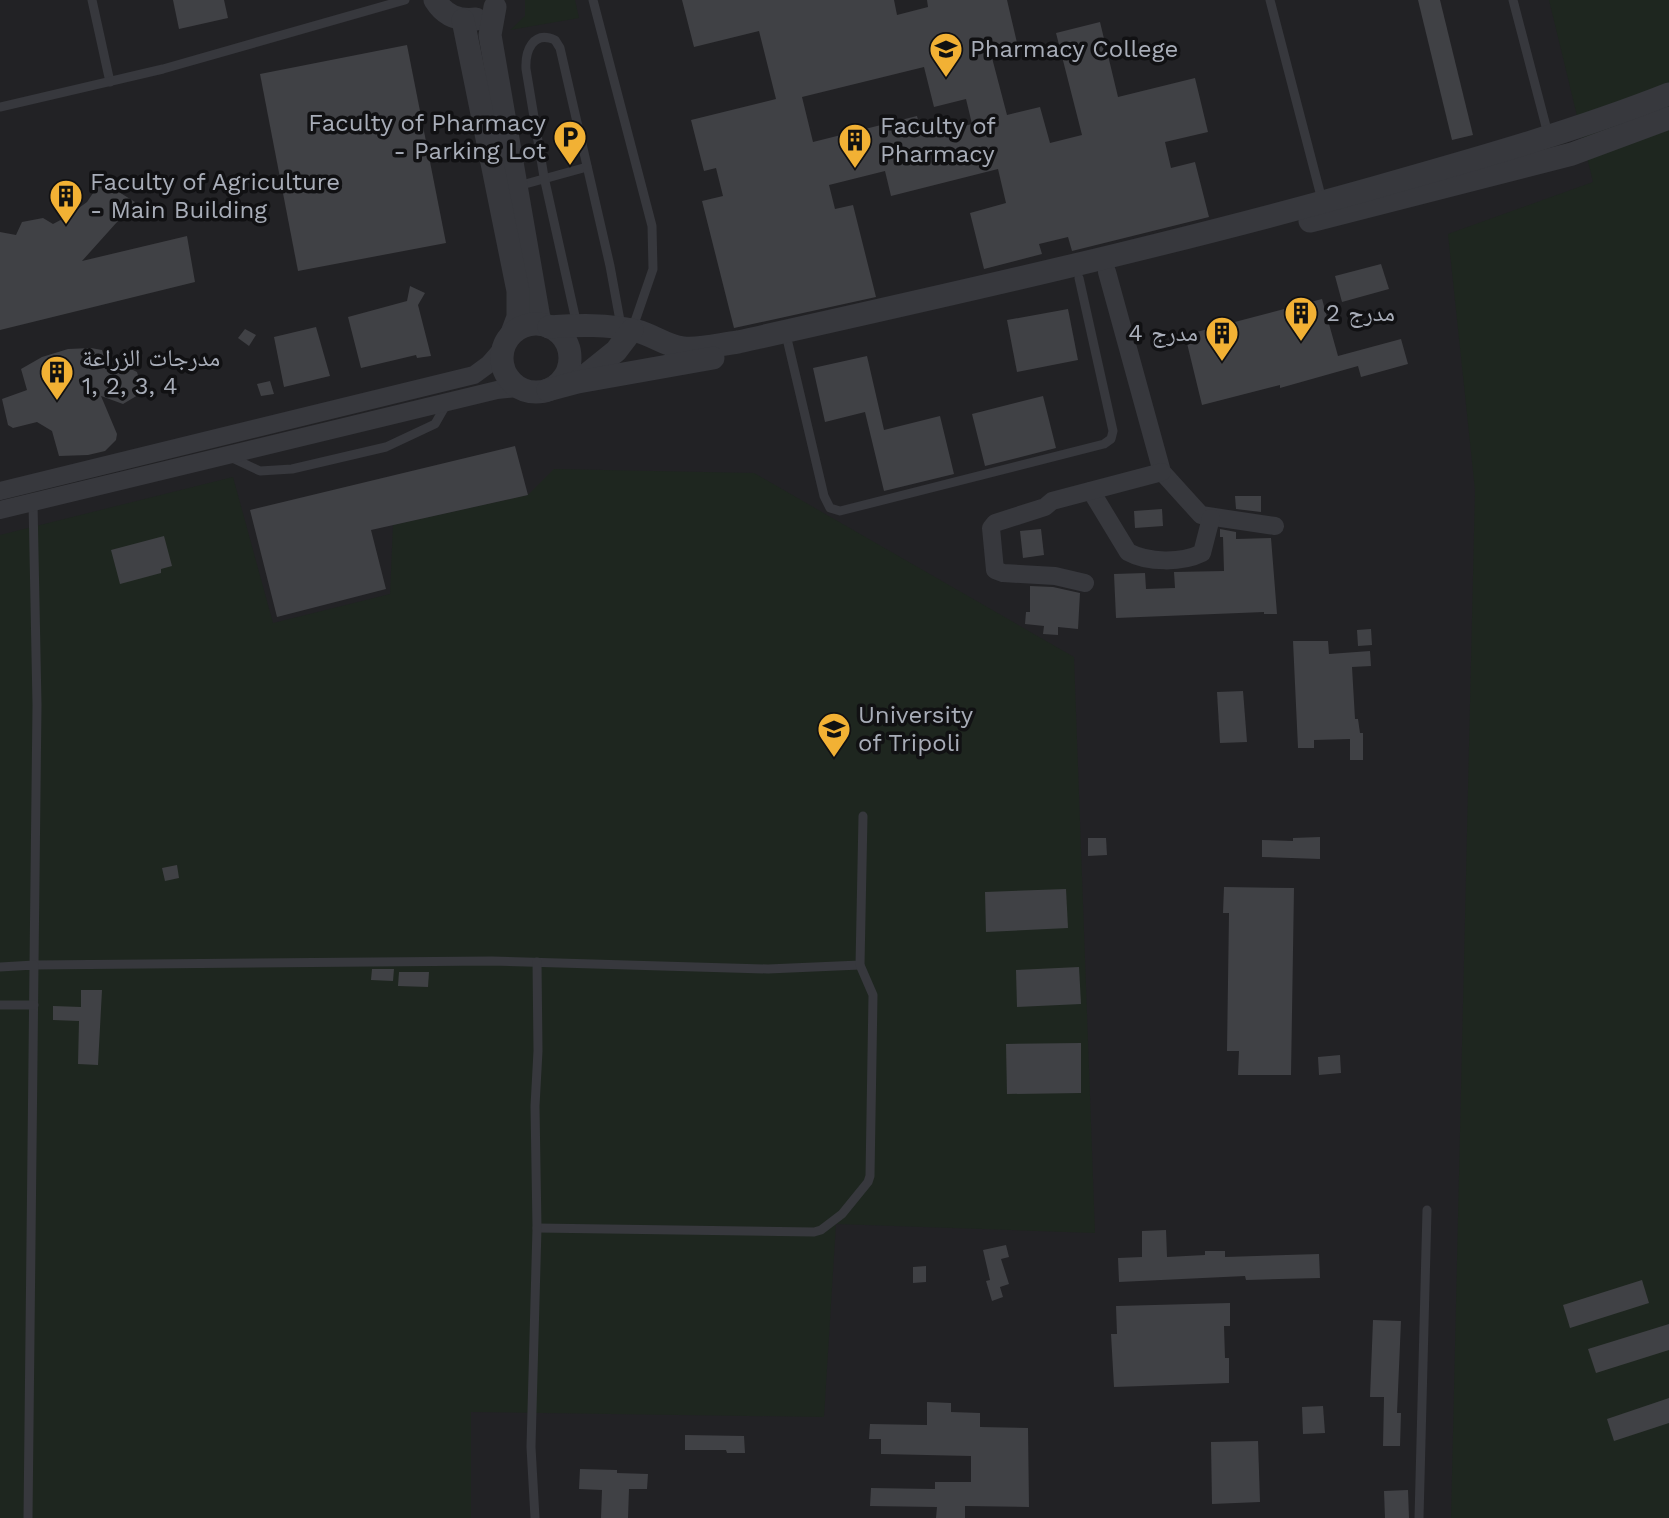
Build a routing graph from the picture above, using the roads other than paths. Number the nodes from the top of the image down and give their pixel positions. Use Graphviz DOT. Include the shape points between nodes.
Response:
graph roads {
  1 [pos="92,0"];
  2 [pos="405,0"];
  3 [pos="435,0"];
  4 [pos="593,0"];
  5 [pos="1270,0"];
  6 [pos="1513,0"];
  7 [pos="497,4"];
  8 [pos="463,20"];
  9 [pos="110,82"];
  10 [pos="1669,94"];
  11 [pos="0,107"];
  12 [pos="1669,118"];
  13 [pos="1557,135"];
  14 [pos="1572,155"];
  15 [pos="587,167"];
  16 [pos="544,177"];
  17 [pos="517,186"];
  18 [pos="1322,202"];
  19 [pos="1107,272"];
  20 [pos="1079,278"];
  21 [pos="545,325"];
  22 [pos="577,325"];
  23 [pos="627,329"];
  24 [pos="507,341"];
  25 [pos="788,343"];
  26 [pos="578,382"];
  27 [pos="518,388"];
  28 [pos="548,390"];
  29 [pos="447,403"];
  30 [pos="227,456"];
  31 [pos="1162,472"];
  32 [pos="0,490"];
  33 [pos="1091,491"];
  34 [pos="33,501"];
  35 [pos="0,510"];
  36 [pos="1211,518"];
  37 [pos="1275,526"];
  38 [pos="1085,583"];
  39 [pos="863,816"];
  40 [pos="537,962"];
  41 [pos="34,965"];
  42 [pos="860,965"];
  43 [pos="0,967"];
  44 [pos="0,1005"];
  45 [pos="34,1005"];
  46 [pos="1427,1210"];
  47 [pos="537,1228"];
  48 [pos="28,1518"];
  49 [pos="535,1518"];
  50 [pos="1419,1518"];
  1 -- 9 [label="lane"];
  2 -- 9 [label="lane"];
  3 -- 8 [label="street" via="443,11"];
  4 -- 23 [label="lane" via="652,226 653,269"];
  5 -- 18 [label="lane"];
  6 -- 13 [label="lane"];
  7 -- 8 [label="street" via="486,15"];
  7 -- 17 [label="street" via="490,35"];
  8 -- 24 [label="street" via="518,291 518,317"];
  9 -- 11 [label="lane"];
  10 -- 13 [label="street"];
  12 -- 14 [label="street"];
  13 -- 14 [label="street"];
  13 -- 18 [label="street"];
  14 -- 19 [label="street"];
  15 -- 16 [label="lane"];
  15 -- 16 [label="lane" via="560,48 555,40 540,38 529,47 526,69"];
  15 -- 23 [label="lane"];
  16 -- 17 [label="lane"];
  16 -- 22 [label="lane"];
  17 -- 21 [label="street"];
  18 -- 23 [label="street" via="1119,255 738,342 687,348"];
  19 -- 20 [label="street"];
  19 -- 31 [label="street"];
  20 -- 25 [label="street"];
  20 -- 25 [label="lane" via="1113,431 1111,439 840,511 830,508 824,496"];
  21 -- 22 [label="street"];
  21 -- 24 [label="street" via="520,328"];
  21 -- 28 [label="street" via="564,339 570,358 564,376"];
  22 -- 23 [label="street"];
  23 -- 26 [label="street" via="616,351"];
  24 -- 27 [label="street" via="501,363"];
  24 -- 32 [label="street" via="474,375"];
  25 -- 26 [label="street"];
  26 -- 28 [label="street"];
  27 -- 28 [label="street"];
  27 -- 29 [label="street"];
  29 -- 30 [label="street"];
  29 -- 30 [label="lane" via="435,424 386,447 292,469 260,471"];
  30 -- 34 [label="street"];
  31 -- 33 [label="street"];
  31 -- 36 [label="street" via="1201,515"];
  33 -- 36 [label="street" via="1128,552 1137,557 1191,558 1202,553"];
  33 -- 38 [label="street" via="1052,501 991,528 995,570"];
  34 -- 35 [label="street"];
  34 -- 41 [label="lane" via="37,705"];
  36 -- 37 [label="street"];
  39 -- 42 [label="lane"];
  40 -- 41 [label="lane"];
  40 -- 42 [label="lane" via="768,969"];
  40 -- 47 [label="lane"];
  41 -- 43 [label="lane"];
  41 -- 45 [label="lane"];
  42 -- 47 [label="lane" via="873,995 870,1176 842,1214 814,1232"];
  44 -- 45 [label="lane"];
  45 -- 48 [label="lane"];
  46 -- 50 [label="lane"];
  47 -- 49 [label="lane" via="531,1447"];
}
